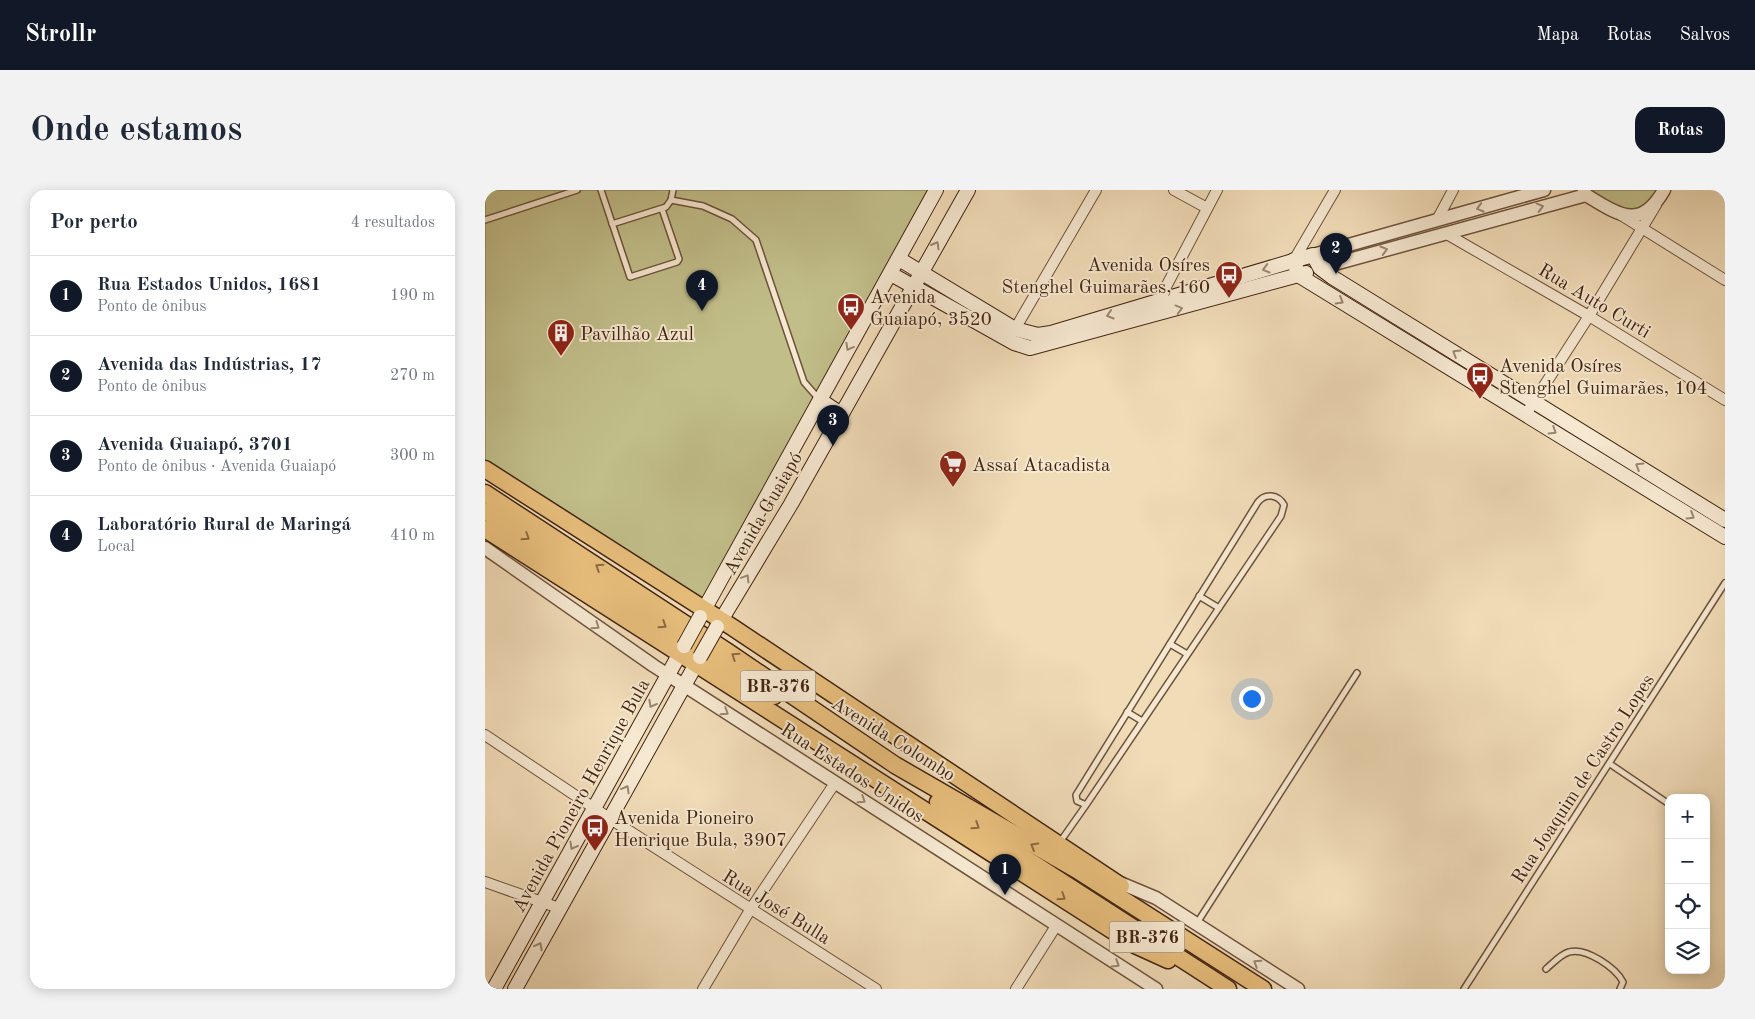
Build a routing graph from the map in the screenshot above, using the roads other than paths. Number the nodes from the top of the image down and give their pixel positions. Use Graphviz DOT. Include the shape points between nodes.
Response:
graph roads {
  1 [pos="577,190"];
  2 [pos="601,190"];
  3 [pos="673,190"];
  4 [pos="936,190"];
  5 [pos="968,190"];
  6 [pos="1096,190"];
  7 [pos="1174,190"];
  8 [pos="1217,190"];
  9 [pos="1335,190"];
  10 [pos="1453,190"];
  11 [pos="1543,190"];
  12 [pos="1664,190"];
  13 [pos="1585,192"];
  14 [pos="671,200"];
  15 [pos="1657,202"];
  16 [pos="1207,208"];
  17 [pos="662,209"];
  18 [pos="1621,215"];
  19 [pos="485,220"];
  20 [pos="1437,220"];
  21 [pos="612,224"];
  22 [pos="1643,229"];
  23 [pos="1445,233"];
  24 [pos="1302,245"];
  25 [pos="1313,255"];
  26 [pos="899,259"];
  27 [pos="1294,260"];
  28 [pos="1320,268"];
  29 [pos="921,272"];
  30 [pos="891,274"];
  31 [pos="1298,275"];
  32 [pos="1725,280"];
  33 [pos="912,287"];
  34 [pos="1159,300"];
  35 [pos="1589,316"];
  36 [pos="1015,329"];
  37 [pos="820,400"];
  38 [pos="1725,400"];
  39 [pos="1535,401"];
  40 [pos="841,414"];
  41 [pos="1526,414"];
  42 [pos="485,469"];
  43 [pos="485,494"];
  44 [pos="485,511"];
  45 [pos="1725,520"];
  46 [pos="485,529"];
  47 [pos="1725,537"];
  48 [pos="485,548"];
  49 [pos="1725,583"];
  50 [pos="1199,596"];
  51 [pos="1219,608"];
  52 [pos="701,613"];
  53 [pos="719,624"];
  54 [pos="1169,644"];
  55 [pos="682,650"];
  56 [pos="1187,654"];
  57 [pos="698,660"];
  58 [pos="1357,673"];
  59 [pos="668,675"];
  60 [pos="684,686"];
  61 [pos="1127,712"];
  62 [pos="1142,722"];
  63 [pos="485,735"];
  64 [pos="1610,764"];
  65 [pos="835,783"];
  66 [pos="1665,801"];
  67 [pos="1086,805"];
  68 [pos="594,808"];
  69 [pos="609,818"];
  70 [pos="1059,844"];
  71 [pos="1112,879"];
  72 [pos="485,882"];
  73 [pos="542,901"];
  74 [pos="559,908"];
  75 [pos="750,910"];
  76 [pos="1196,924"];
  77 [pos="1056,926"];
  78 [pos="1230,966"];
  79 [pos="1546,969"];
  80 [pos="1223,986"];
  81 [pos="494,989"];
  82 [pos="515,989"];
  83 [pos="703,989"];
  84 [pos="876,989"];
  85 [pos="1016,989"];
  86 [pos="1155,989"];
  87 [pos="1263,989"];
  88 [pos="1298,989"];
  89 [pos="1464,989"];
  90 [pos="1620,989"];
  1 -- 19 [label="lane"];
  2 -- 21 [label="lane"];
  3 -- 14 [label="lane"];
  4 -- 26 [label="main road, Avenida Guaiapó"];
  29 -- 5 [label="main road, Avenida Guaiapó, one-way"];
  6 -- 36 [label="street"];
  7 -- 16 [label="street"];
  8 -- 16 [label="street"];
  9 -- 24 [label="street"];
  10 -- 20 [label="street"];
  11 -- 20 [label="street, one-way"];
  12 -- 15 [label="street"];
  13 -- 18 [label="street"];
  23 -- 13 [label="street, one-way"];
  14 -- 17 [label="lane"];
  14 -- 37 [label="lane" via="703,206 725,216 755,240 804,382"];
  15 -- 18 [label="street" via="1647,211"];
  15 -- 22 [label="street"];
  16 -- 34 [label="street"];
  17 -- 21 [label="lane"];
  17 -- 21 [label="lane" via="679,259 634,278 628,274"];
  18 -- 22 [label="street"];
  20 -- 25 [label="street"];
  22 -- 32 [label="street"];
  22 -- 35 [label="street"];
  28 -- 23 [label="street, one-way"];
  23 -- 35 [label="street, Rua Auto Curti"];
  24 -- 25 [label="street"];
  24 -- 27 [label="street"];
  25 -- 27 [label="main road"];
  25 -- 28 [label="main road"];
  26 -- 29 [label="main road"];
  26 -- 30 [label="main road, Avenida Guaiapó"];
  27 -- 31 [label="main road"];
  27 -- 34 [label="main road, one-way"];
  28 -- 31 [label="main road"];
  39 -- 28 [label="main road, one-way"];
  29 -- 33 [label="main road, Avenida Guaiapó"];
  29 -- 36 [label="main road"];
  30 -- 33 [label="main road"];
  30 -- 37 [label="main road, Avenida Guaiapó, one-way"];
  33 -- 31 [label="main road, one-way" via="1014,343 1030,348"];
  31 -- 41 [label="main road, one-way"];
  33 -- 40 [label="main road, Avenida Guaiapó"];
  34 -- 36 [label="main road, one-way" via="1051,333 1038,335"];
  35 -- 38 [label="street, Rua Auto Curti"];
  35 -- 39 [label="street"];
  37 -- 40 [label="main road"];
  37 -- 52 [label="main road, Avenida Guaiapó"];
  39 -- 41 [label="street"];
  45 -- 39 [label="main road, one-way"];
  53 -- 40 [label="main road, Avenida Guaiapó, one-way"];
  41 -- 47 [label="main road, one-way"];
  42 -- 52 [label="main road"];
  78 -- 43 [label="main road, Avenida Colombo / BR-376, one-way" via="1077,870 895,765"];
  44 -- 80 [label="main road, Avenida Colombo / BR-376, one-way"];
  46 -- 55 [label="main road"];
  48 -- 59 [label="street, Rua Estados Unidos, one-way"];
  49 -- 64 [label="lane, Rua Joaquim de Castro Lopes"];
  50 -- 51 [label="lane"];
  50 -- 51 [label="lane" via="1257,502 1262,497 1273,495 1283,505 1281,516"];
  50 -- 54 [label="lane"];
  51 -- 56 [label="lane"];
  52 -- 53 [label="main road"];
  52 -- 55 [label="main road, Avenida Guaiapó, bridge"];
  53 -- 57 [label="main road, Avenida Guaiapó, bridge"];
  53 -- 70 [label="main road"];
  54 -- 56 [label="lane"];
  54 -- 61 [label="lane"];
  55 -- 57 [label="main road"];
  55 -- 59 [label="main road, Avenida Pioneiro Henrique Bula"];
  56 -- 62 [label="lane"];
  57 -- 60 [label="main road, Avenida Pioneiro Henrique Bula"];
  57 -- 80 [label="main road, one-way" via="1135,945"];
  58 -- 76 [label="lane"];
  59 -- 60 [label="street, Rua Estados Unidos"];
  59 -- 68 [label="main road, Avenida Pioneiro Henrique Bula, one-way"];
  60 -- 65 [label="street, Rua Estados Unidos, one-way"];
  69 -- 60 [label="main road, Avenida Pioneiro Henrique Bula, one-way"];
  61 -- 62 [label="lane"];
  61 -- 67 [label="lane" via="1076,795 1077,802"];
  62 -- 67 [label="lane"];
  63 -- 68 [label="street, Rua José Bulla"];
  64 -- 66 [label="lane"];
  64 -- 89 [label="lane, Rua Joaquim de Castro Lopes"];
  65 -- 75 [label="street"];
  65 -- 77 [label="street, Rua Estados Unidos, one-way"];
  67 -- 70 [label="lane"];
  68 -- 69 [label="street, Rua José Bulla"];
  68 -- 73 [label="main road, Avenida Pioneiro Henrique Bula, one-way"];
  69 -- 74 [label="main road, Avenida Pioneiro Henrique Bula"];
  69 -- 75 [label="street, Rua José Bulla"];
  70 -- 71 [label="main road"];
  71 -- 76 [label="street" via="1156,898"];
  71 -- 78 [label="main road"];
  72 -- 73 [label="street"];
  73 -- 74 [label="street"];
  73 -- 81 [label="main road, Avenida Pioneiro Henrique Bula"];
  82 -- 74 [label="main road, Avenida Pioneiro Henrique Bula, one-way"];
  75 -- 83 [label="street"];
  75 -- 84 [label="street, Rua José Bulla"];
  88 -- 76 [label="street, one-way"];
  77 -- 85 [label="street"];
  77 -- 86 [label="street, Rua Estados Unidos, one-way"];
  78 -- 87 [label="main road, Avenida Colombo / BR-376"];
  79 -- 90 [label="lane" via="1567,952 1583,952 1619,974 1623,982"];
}
